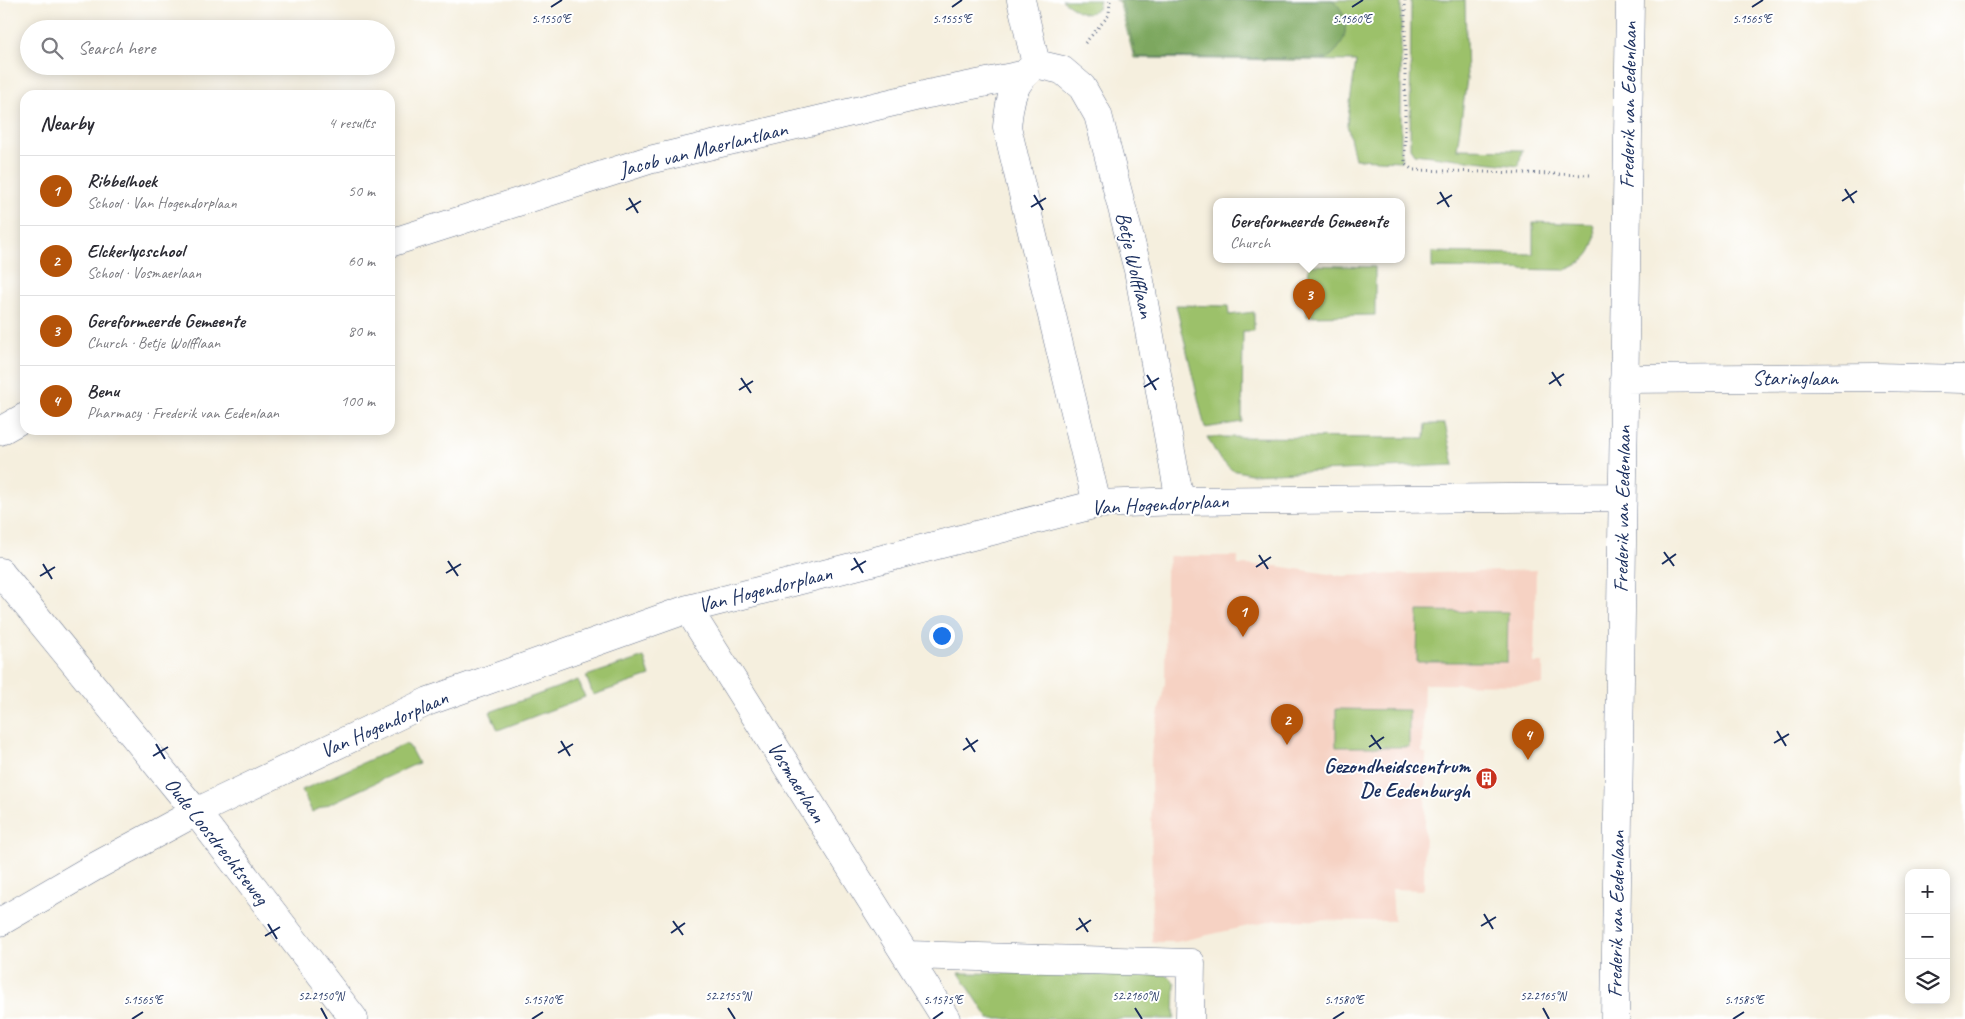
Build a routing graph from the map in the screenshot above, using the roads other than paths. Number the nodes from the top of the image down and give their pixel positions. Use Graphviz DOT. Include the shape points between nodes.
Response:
graph roads {
  1 [pos="1021,0"];
  2 [pos="1630,0"];
  3 [pos="1040,70"];
  4 [pos="395,241"];
  5 [pos="1624,379"];
  6 [pos="1965,379"];
  7 [pos="20,421"];
  8 [pos="0,431"];
  9 [pos="1622,497"];
  10 [pos="1180,500"];
  11 [pos="1097,504"];
  12 [pos="0,572"];
  13 [pos="688,609"];
  14 [pos="196,812"];
  15 [pos="0,922"];
  16 [pos="907,955"];
  17 [pos="354,1019"];
  18 [pos="946,1019"];
  19 [pos="1190,1019"];
  20 [pos="1615,1019"];
  1 -- 3 [label="street"];
  2 -- 5 [label="street, Frederik van Eedenlaan"];
  3 -- 4 [label="street, Jacob van Maerlantlaan" via="649,160"];
  3 -- 10 [label="street, Betje Wolfflaan" via="1082,87 1098,115 1138,270"];
  3 -- 11 [label="street" via="1010,100 1007,127"];
  5 -- 6 [label="street, Staringlaan"];
  5 -- 9 [label="street, Frederik van Eedenlaan"];
  7 -- 8 [label="street"];
  9 -- 10 [label="street, Van Hogendorplaan"];
  9 -- 20 [label="street, Frederik van Eedenlaan"];
  10 -- 11 [label="street, Van Hogendorplaan"];
  11 -- 13 [label="street, Van Hogendorplaan"];
  12 -- 14 [label="street, Oude Loosdrechtseweg"];
  13 -- 14 [label="street, Van Hogendorplaan" via="429,701"];
  13 -- 16 [label="street, Vosmaerlaan"];
  14 -- 15 [label="street, Van Hogendorplaan"];
  14 -- 17 [label="street, Oude Loosdrechtseweg"];
  16 -- 18 [label="street, Vosmaerlaan"];
  16 -- 19 [label="street" via="1191,963"];
}
